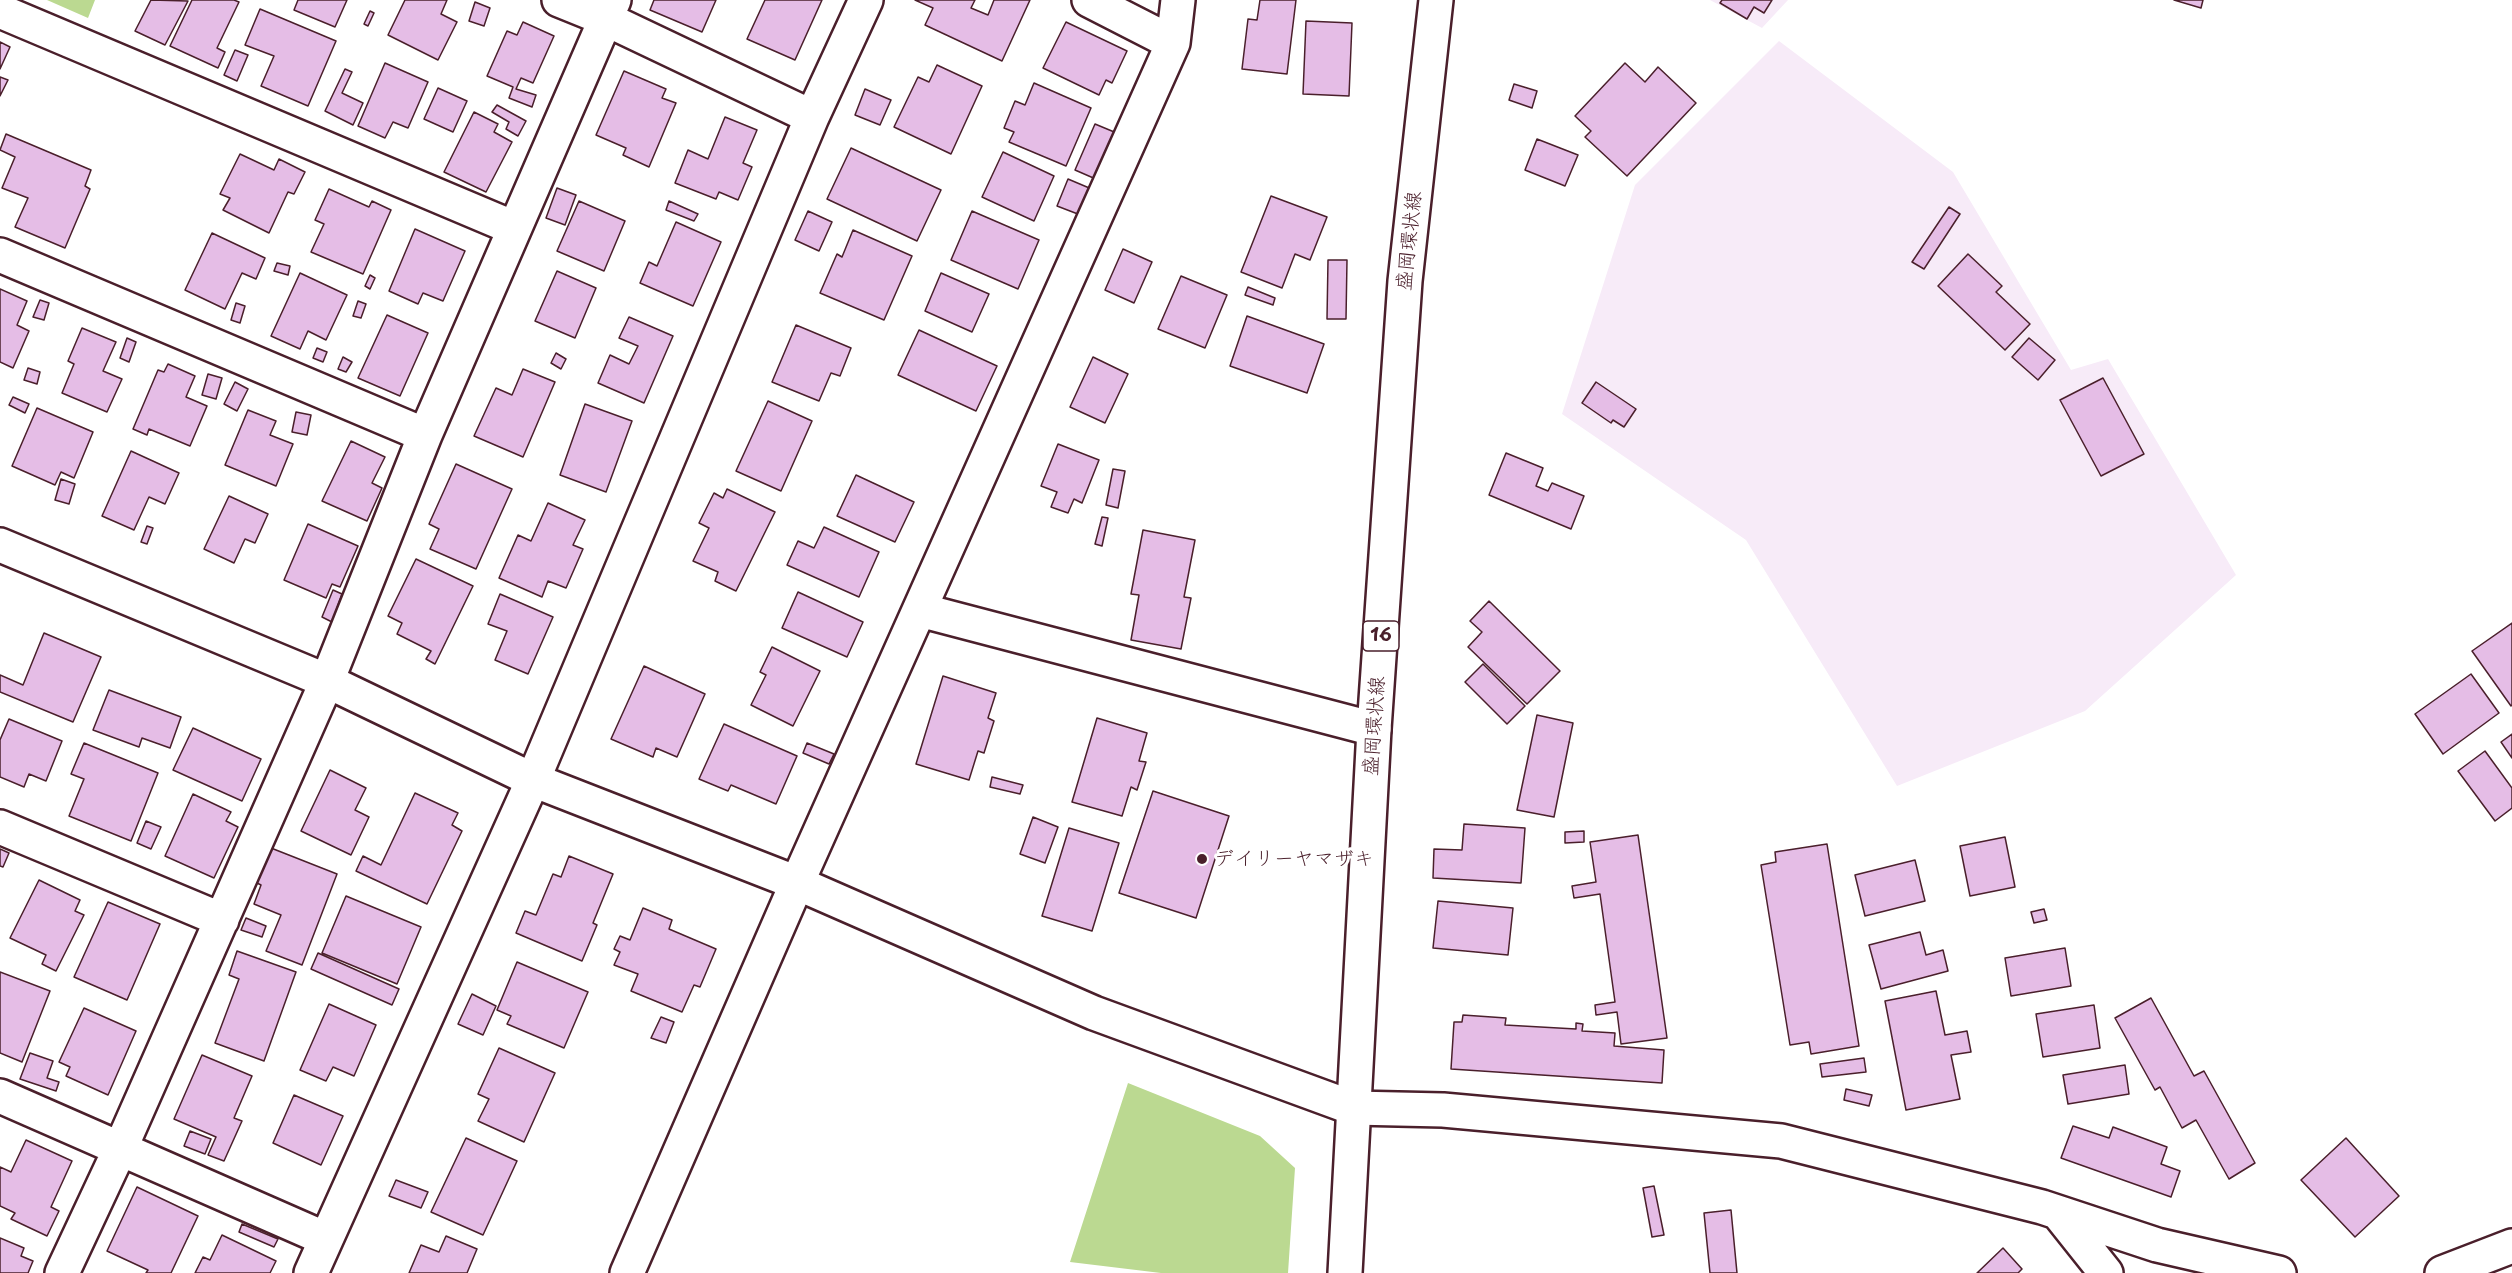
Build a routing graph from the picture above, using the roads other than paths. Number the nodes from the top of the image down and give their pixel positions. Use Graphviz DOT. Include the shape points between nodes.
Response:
graph roads {
  1 [pos="559,0"];
  2 [pos="866,0"];
  3 [pos="1089,0"];
  4 [pos="1179,0"];
  5 [pos="1436,0"];
  6 [pos="610,10"];
  7 [pos="0,11"];
  8 [pos="1173,43"];
  9 [pos="812,117"];
  10 [pos="514,228"];
  11 [pos="0,255"];
  12 [pos="425,435"];
  13 [pos="0,545"];
  14 [pos="920,610"];
  15 [pos="327,681"];
  16 [pos="1374,729"];
  17 [pos="533,780"];
  18 [pos="0,827"];
  19 [pos="797,883"];
  20 [pos="222,920"];
  21 [pos="0,1095"];
  22 [pos="1353,1108"];
  23 [pos="121,1147"];
  24 [pos="2059,1214"];
  25 [pos="326,1239"];
  26 [pos="2512,1246"];
  27 [pos="62,1273"];
  28 [pos="311,1273"];
  29 [pos="627,1273"];
  30 [pos="1345,1273"];
  31 [pos="2106,1273"];
  32 [pos="2279,1273"];
  33 [pos="2442,1273"];
  1 -- 6 [label="street"];
  2 -- 9 [label="street"];
  3 -- 8 [label="street"];
  4 -- 8 [label="street"];
  5 -- 16 [label="street, 盛岡環状線 / 16" via="1405,281"];
  6 -- 9 [label="street"];
  6 -- 10 [label="street"];
  7 -- 10 [label="street"];
  8 -- 14 [label="street"];
  9 -- 17 [label="street"];
  10 -- 12 [label="street"];
  11 -- 12 [label="street"];
  12 -- 15 [label="street"];
  13 -- 15 [label="street"];
  14 -- 16 [label="street"];
  14 -- 19 [label="street"];
  15 -- 17 [label="street"];
  15 -- 20 [label="street"];
  16 -- 22 [label="street, 盛岡環状線 / 16"];
  17 -- 19 [label="street"];
  17 -- 25 [label="street"];
  18 -- 20 [label="street"];
  19 -- 22 [label="street" via="1094,1013"];
  19 -- 29 [label="street"];
  20 -- 23 [label="street"];
  21 -- 23 [label="street"];
  22 -- 24 [label="street" via="1443,1110 1781,1141"];
  22 -- 30 [label="street, 盛岡環状線 / 16"];
  23 -- 25 [label="street"];
  23 -- 27 [label="street"];
  24 -- 31 [label="street"];
  24 -- 32 [label="street" via="2157,1245"];
  25 -- 28 [label="street"];
  26 -- 33 [label="street"];
}
